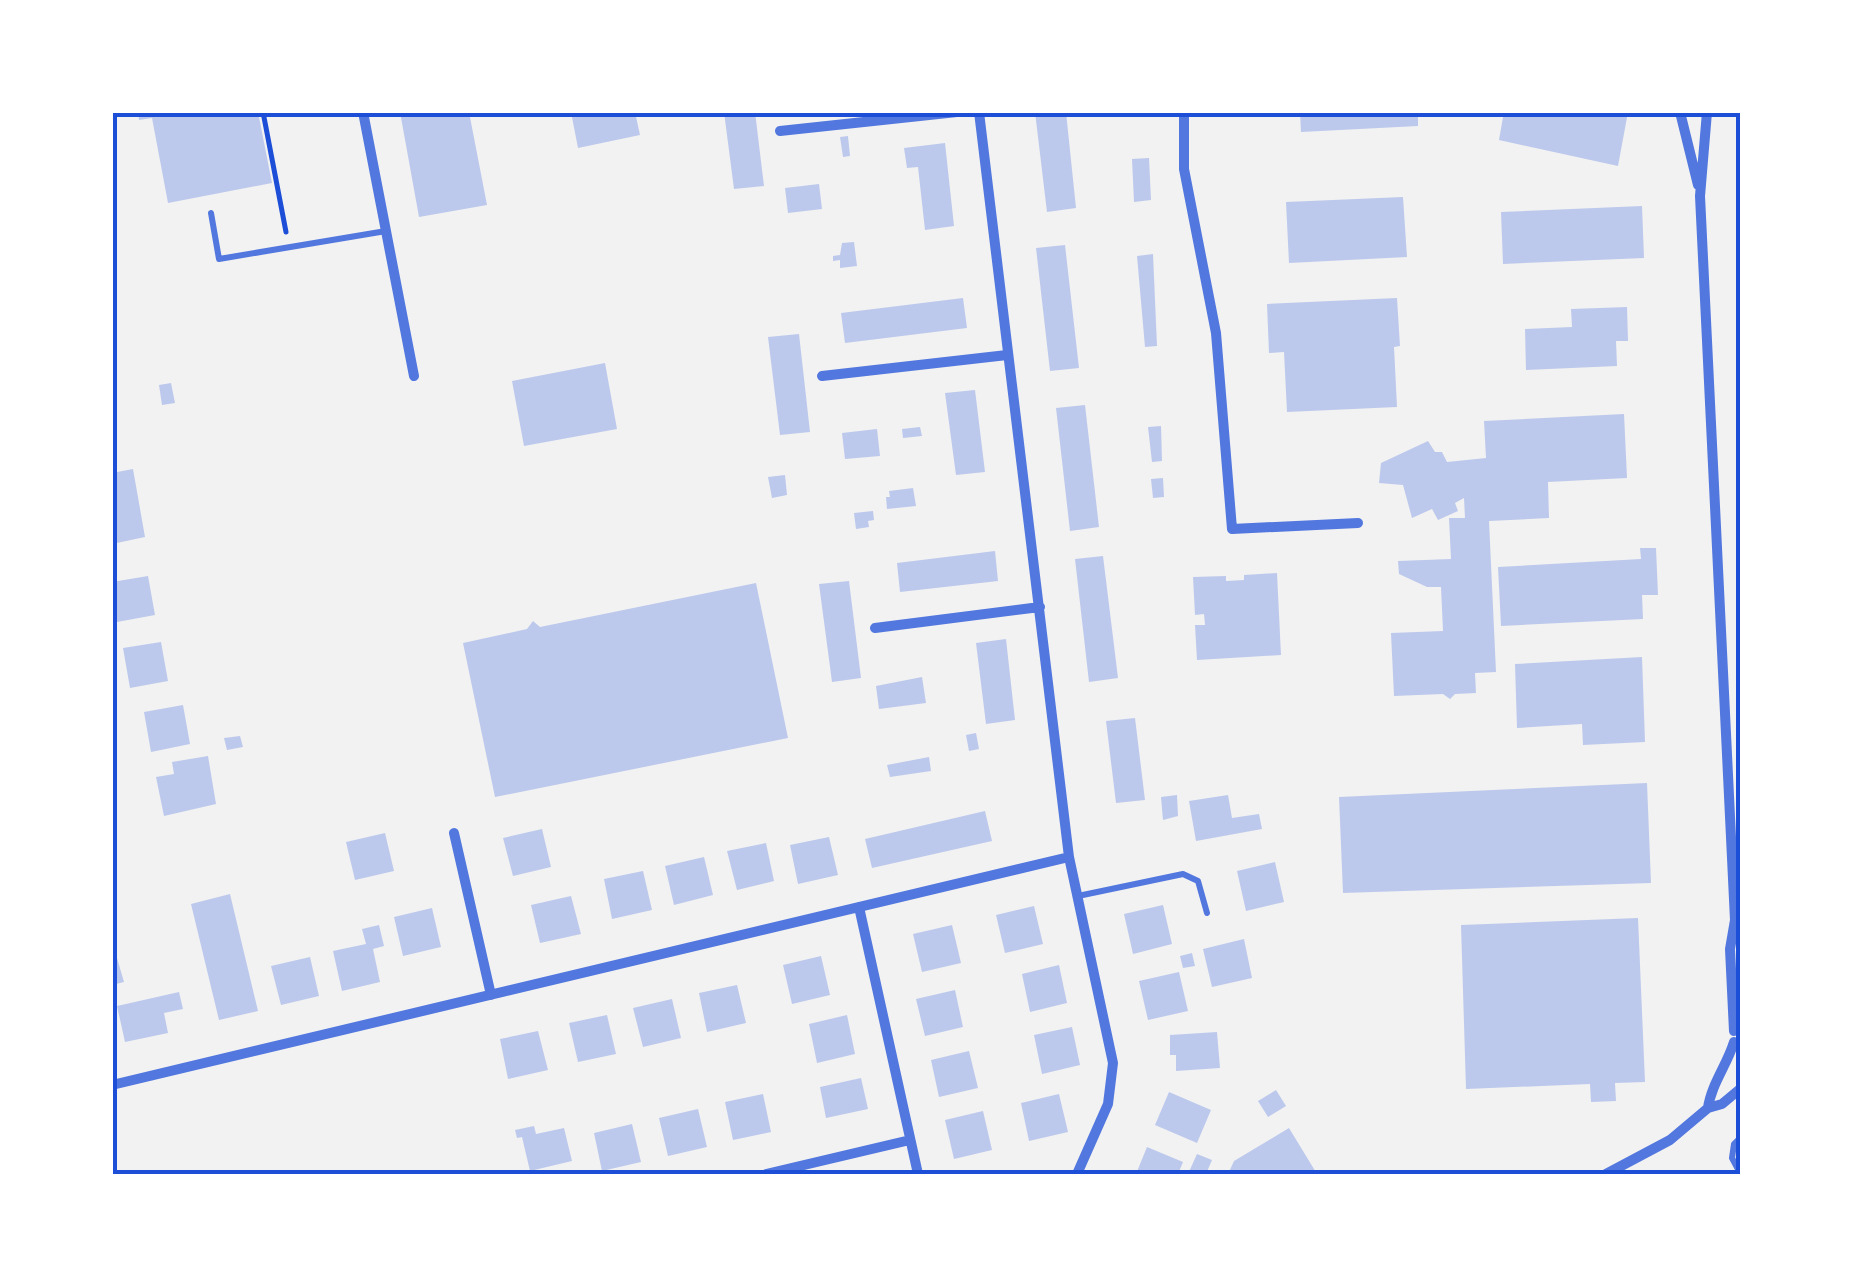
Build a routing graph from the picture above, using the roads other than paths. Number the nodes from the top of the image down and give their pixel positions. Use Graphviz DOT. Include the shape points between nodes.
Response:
graph roads {
  1 [pos="364,112"];
  2 [pos="957,112"];
  3 [pos="979,112"];
  4 [pos="1184,112"];
  5 [pos="1680,112"];
  6 [pos="1708,112"];
  7 [pos="780,131"];
  8 [pos="1700,196"];
  9 [pos="211,213"];
  10 [pos="386,232"];
  11 [pos="1006,354"];
  12 [pos="414,376"];
  13 [pos="822,376"];
  14 [pos="1358,523"];
  15 [pos="1040,607"];
  16 [pos="875,628"];
  17 [pos="454,833"];
  18 [pos="1069,858"];
  19 [pos="1078,896"];
  20 [pos="859,907"];
  21 [pos="1207,913"];
  22 [pos="1734,920"];
  23 [pos="1740,939"];
  24 [pos="491,995"];
  25 [pos="1740,1015"];
  26 [pos="1734,1037"];
  27 [pos="1740,1055"];
  28 [pos="112,1086"];
  29 [pos="1740,1089"];
  30 [pos="1708,1108"];
  31 [pos="1740,1138"];
  32 [pos="910,1140"];
  33 [pos="1740,1173"];
  34 [pos="766,1174"];
  35 [pos="918,1174"];
  36 [pos="1078,1174"];
  37 [pos="1606,1174"];
  1 -- 10 [label="street"];
  2 -- 7 [label="street"];
  3 -- 11 [label="street"];
  4 -- 14 [label="street" via="1184,169 1216,332 1232,530"];
  5 -- 8 [label="street"];
  6 -- 8 [label="street"];
  8 -- 22 [label="street"];
  9 -- 10 [label="lane" via="220,259"];
  10 -- 12 [label="street"];
  11 -- 13 [label="street"];
  11 -- 15 [label="street"];
  15 -- 16 [label="street"];
  15 -- 18 [label="street"];
  17 -- 24 [label="street"];
  18 -- 19 [label="street"];
  18 -- 20 [label="street"];
  19 -- 21 [label="lane" via="1183,874 1198,881"];
  19 -- 36 [label="street" via="1113,1063 1108,1104"];
  20 -- 24 [label="street"];
  20 -- 32 [label="street"];
  22 -- 23 [label="street"];
  22 -- 26 [label="street"];
  24 -- 28 [label="street"];
  25 -- 26 [label="street"];
  26 -- 27 [label="street"];
  26 -- 30 [label="street"];
  29 -- 30 [label="street"];
  30 -- 37 [label="street" via="1670,1140"];
  31 -- 33 [label="lane" via="1732,1158"];
  32 -- 34 [label="street"];
  32 -- 35 [label="street"];
}
